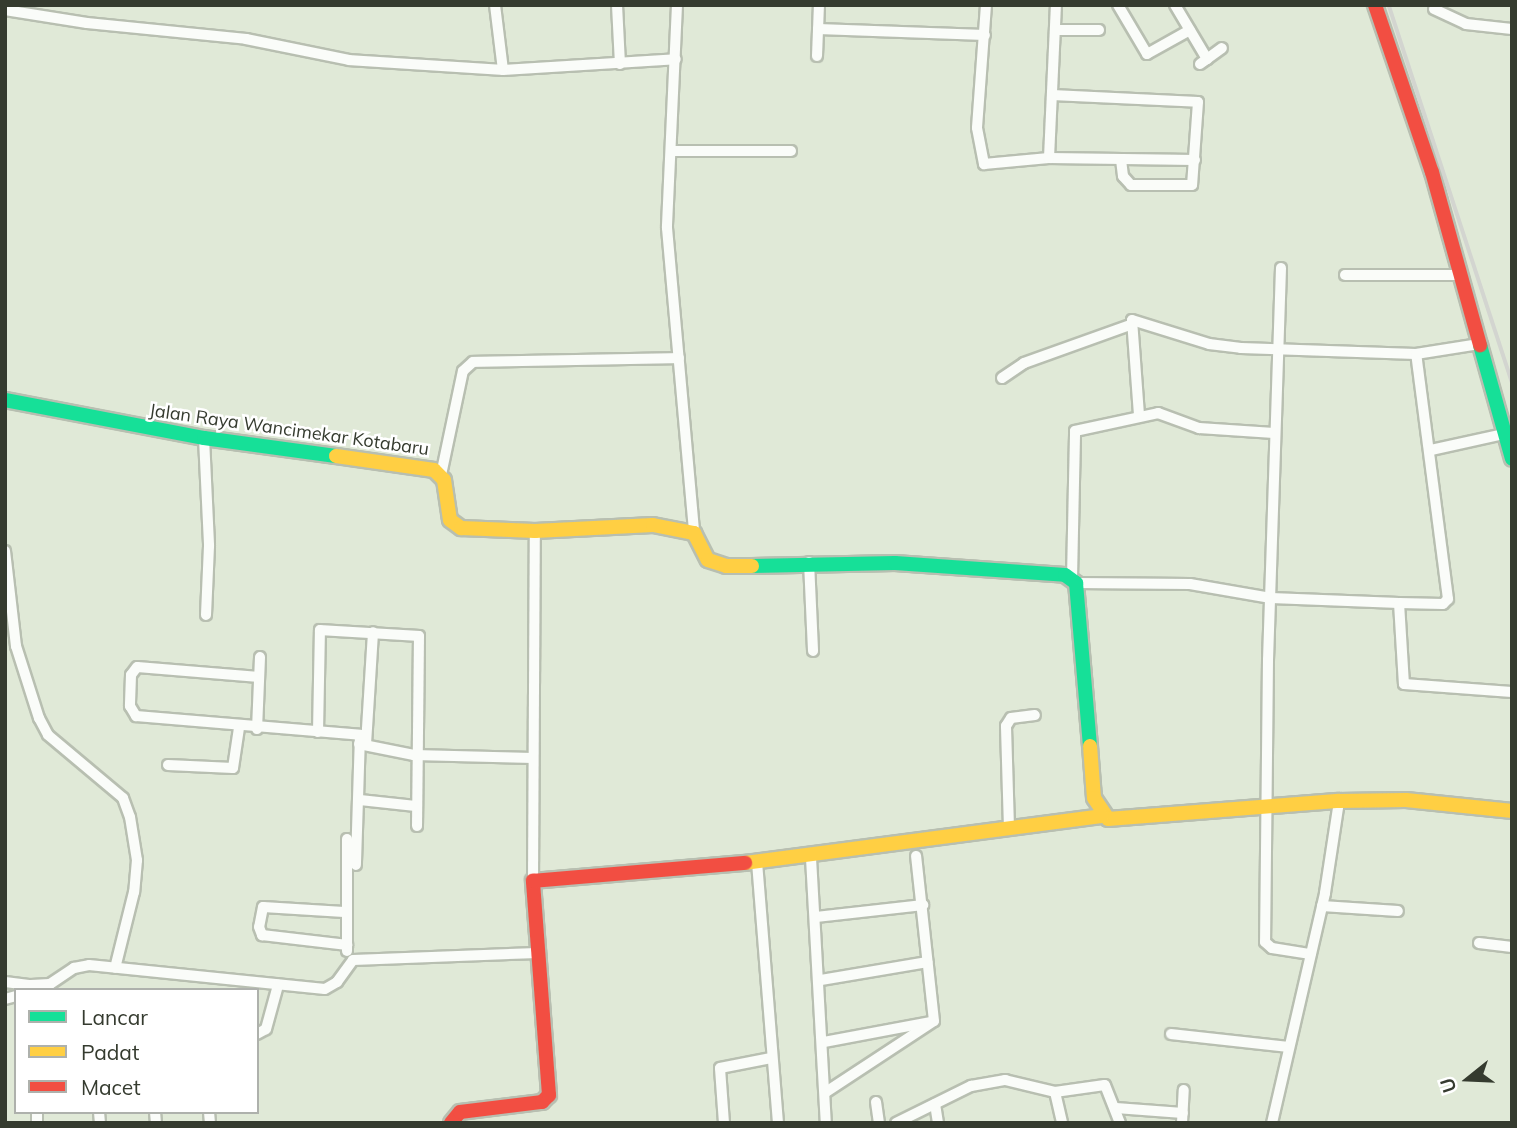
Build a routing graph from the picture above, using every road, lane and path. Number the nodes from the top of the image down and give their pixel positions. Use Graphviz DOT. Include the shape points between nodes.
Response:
graph roads {
  1 [pos="42,5"];
  2 [pos="495,5"];
  3 [pos="617,5"];
  4 [pos="677,5"];
  5 [pos="819,5"];
  6 [pos="986,5"];
  7 [pos="1056,5"];
  8 [pos="1118,5"];
  9 [pos="1175,5"];
  10 [pos="1375,5"];
  11 [pos="1434,9"];
  12 [pos="5,10"];
  13 [pos="39,17"];
  14 [pos="818,29"];
  15 [pos="1512,29"];
  16 [pos="1055,30"];
  17 [pos="1099,30"];
  18 [pos="1190,30"];
  19 [pos="985,35"];
  20 [pos="1222,48"];
  21 [pos="817,56"];
  22 [pos="676,59"];
  23 [pos="620,64"];
  24 [pos="503,70"];
  25 [pos="1052,95"];
  26 [pos="671,151"];
  27 [pos="791,151"];
  28 [pos="1049,158"];
  29 [pos="1121,159"];
  30 [pos="1195,160"];
  31 [pos="1281,268"];
  32 [pos="1345,275"];
  33 [pos="1461,275"];
  34 [pos="1130,325"];
  35 [pos="1479,344"];
  36 [pos="1278,346"];
  37 [pos="1416,354"];
  38 [pos="678,358"];
  39 [pos="1002,378"];
  40 [pos="5,400"];
  41 [pos="1139,415"];
  42 [pos="1274,433"];
  43 [pos="1504,434"];
  44 [pos="204,439"];
  45 [pos="1431,450"];
  46 [pos="1512,459"];
  47 [pos="442,475"];
  48 [pos="535,531"];
  49 [pos="694,533"];
  50 [pos="5,551"];
  51 [pos="810,562"];
  52 [pos="1074,580"];
  53 [pos="1271,598"];
  54 [pos="1399,603"];
  55 [pos="206,615"];
  56 [pos="373,632"];
  57 [pos="813,651"];
  58 [pos="260,657"];
  59 [pos="259,677"];
  60 [pos="1512,692"];
  61 [pos="1035,715"];
  62 [pos="239,728"];
  63 [pos="257,729"];
  64 [pos="318,732"];
  65 [pos="362,744"];
  66 [pos="414,755"];
  67 [pos="533,758"];
  68 [pos="168,765"];
  69 [pos="360,800"];
  70 [pos="1339,801"];
  71 [pos="1266,805"];
  72 [pos="416,806"];
  73 [pos="1512,811"];
  74 [pos="1101,816"];
  75 [pos="417,826"];
  76 [pos="1009,828"];
  77 [pos="346,839"];
  78 [pos="916,856"];
  79 [pos="811,858"];
  80 [pos="757,862"];
  81 [pos="356,866"];
  82 [pos="533,881"];
  83 [pos="923,905"];
  84 [pos="1322,906"];
  85 [pos="1398,911"];
  86 [pos="344,912"];
  87 [pos="816,917"];
  88 [pos="1479,943"];
  89 [pos="346,945"];
  90 [pos="1512,947"];
  91 [pos="538,953"];
  92 [pos="1311,954"];
  93 [pos="348,961"];
  94 [pos="927,962"];
  95 [pos="115,968"];
  96 [pos="821,980"];
  97 [pos="5,982"];
  98 [pos="278,985"];
  99 [pos="36,988"];
  100 [pos="934,1021"];
  101 [pos="259,1033"];
  102 [pos="1171,1034"];
  103 [pos="824,1042"];
  104 [pos="1288,1047"];
  105 [pos="771,1058"];
  106 [pos="1184,1090"];
  107 [pos="826,1091"];
  108 [pos="1055,1091"];
  109 [pos="876,1101"];
  110 [pos="935,1104"];
  111 [pos="1116,1108"];
  112 [pos="1183,1118"];
  113 [pos="451,1123"];
  114 [pos="724,1123"];
  115 [pos="778,1123"];
  116 [pos="826,1123"];
  117 [pos="880,1123"];
  118 [pos="896,1123"];
  119 [pos="938,1123"];
  120 [pos="1062,1123"];
  121 [pos="1120,1123"];
  122 [pos="1272,1123"];
  1 -- 13 [label="street"];
  2 -- 24 [label="street"];
  3 -- 23 [label="street"];
  4 -- 22 [label="street"];
  5 -- 14 [label="street"];
  6 -- 19 [label="street"];
  7 -- 16 [label="street"];
  8 -- 18 [label="street" via="1147,54"];
  9 -- 18 [label="street"];
  10 -- 33 [label="street" via="1432,172"];
  11 -- 15 [label="street" via="1466,24"];
  12 -- 13 [label="street"];
  13 -- 24 [label="street" via="246,39 349,60"];
  14 -- 19 [label="street"];
  14 -- 21 [label="street"];
  16 -- 17 [label="street"];
  16 -- 25 [label="street"];
  18 -- 20 [label="street" via="1204,62"];
  19 -- 28 [label="street" via="977,128 982,162"];
  22 -- 23 [label="street"];
  22 -- 26 [label="street"];
  23 -- 24 [label="street"];
  25 -- 28 [label="street"];
  25 -- 30 [label="street" via="1194,99 1200,110"];
  26 -- 27 [label="street"];
  26 -- 38 [label="street" via="667,228"];
  28 -- 29 [label="street"];
  29 -- 30 [label="street"];
  29 -- 30 [label="street" via="1126,182 1151,187 1192,185"];
  31 -- 36 [label="street"];
  32 -- 33 [label="street"];
  33 -- 35 [label="street"];
  34 -- 36 [label="street" via="1136,320 1224,346"];
  34 -- 39 [label="street" via="1024,363"];
  34 -- 41 [label="street"];
  35 -- 37 [label="street"];
  35 -- 43 [label="street"];
  36 -- 37 [label="street"];
  36 -- 42 [label="street"];
  37 -- 45 [label="street"];
  38 -- 47 [label="street" via="473,362 463,371"];
  38 -- 49 [label="street"];
  40 -- 44 [label="street, Jalan Raya Wancimekar Kotabaru"];
  41 -- 42 [label="street" via="1158,413 1199,428"];
  41 -- 52 [label="street" via="1088,426 1073,435"];
  42 -- 53 [label="street"];
  43 -- 45 [label="street"];
  43 -- 46 [label="street"];
  44 -- 47 [label="street, Jalan Raya Wancimekar Kotabaru" via="395,463"];
  44 -- 55 [label="street" via="209,546"];
  45 -- 54 [label="street" via="1448,599 1443,604"];
  47 -- 48 [label="street, Jalan Raya Wancimekar Kotabaru" via="450,520 456,527"];
  48 -- 49 [label="street, Jalan Raya Wancimekar Kotabaru" via="653,525"];
  48 -- 67 [label="street"];
  49 -- 51 [label="street" via="704,554 716,564"];
  50 -- 95 [label="street" via="16,646 39,718 48,735 122,798 130,817 137,860 134,892"];
  51 -- 52 [label="street" via="982,568"];
  51 -- 57 [label="street"];
  52 -- 53 [label="street" via="1190,584"];
  52 -- 74 [label="street" via="1092,786"];
  53 -- 54 [label="street"];
  53 -- 71 [label="street"];
  54 -- 60 [label="street" via="1404,684"];
  56 -- 64 [label="street" via="320,630"];
  56 -- 65 [label="street"];
  56 -- 66 [label="street" via="421,638"];
  58 -- 59 [label="street"];
  59 -- 62 [label="street" via="132,669 130,705 136,716"];
  59 -- 63 [label="street"];
  61 -- 76 [label="street" via="1011,718 1006,726"];
  62 -- 63 [label="street"];
  62 -- 68 [label="street" via="233,768"];
  63 -- 64 [label="street"];
  64 -- 65 [label="street" via="360,735"];
  65 -- 66 [label="street"];
  65 -- 69 [label="street"];
  66 -- 67 [label="street"];
  66 -- 72 [label="street"];
  67 -- 82 [label="street"];
  69 -- 72 [label="street"];
  69 -- 81 [label="street"];
  70 -- 71 [label="street"];
  70 -- 73 [label="street" via="1406,800"];
  70 -- 84 [label="street"];
  71 -- 74 [label="street" via="1108,820"];
  71 -- 92 [label="street" via="1265,942 1272,948"];
  72 -- 75 [label="street"];
  74 -- 76 [label="street"];
  76 -- 79 [label="street"];
  77 -- 86 [label="street"];
  78 -- 83 [label="street"];
  79 -- 80 [label="street"];
  79 -- 87 [label="street"];
  80 -- 82 [label="street"];
  80 -- 105 [label="street"];
  82 -- 91 [label="street"];
  83 -- 87 [label="street"];
  83 -- 94 [label="street"];
  84 -- 85 [label="street"];
  84 -- 92 [label="street"];
  86 -- 89 [label="street"];
  86 -- 89 [label="street" via="263,907 259,927 262,935"];
  87 -- 96 [label="street"];
  88 -- 90 [label="street"];
  89 -- 93 [label="street"];
  91 -- 93 [label="street"];
  91 -- 113 [label="street" via="549,1095 542,1102 460,1112"];
  92 -- 104 [label="street"];
  93 -- 98 [label="street" via="337,982 325,989"];
  94 -- 96 [label="street"];
  94 -- 100 [label="street"];
  95 -- 98 [label="street"];
  95 -- 99 [label="street" via="74,968"];
  96 -- 103 [label="street"];
  97 -- 99 [label="street"];
  98 -- 101 [label="street" via="266,1029"];
  100 -- 103 [label="street"];
  100 -- 107 [label="street"];
  102 -- 104 [label="street"];
  103 -- 107 [label="street"];
  104 -- 122 [label="street"];
  105 -- 114 [label="street" via="720,1068"];
  105 -- 115 [label="street"];
  106 -- 112 [label="street"];
  107 -- 116 [label="street"];
  108 -- 110 [label="street" via="1005,1080 971,1086"];
  108 -- 111 [label="street" via="1105,1085"];
  108 -- 120 [label="street"];
  109 -- 117 [label="street"];
  110 -- 118 [label="street"];
  110 -- 119 [label="street"];
  111 -- 112 [label="street"];
  111 -- 121 [label="street"];
}
